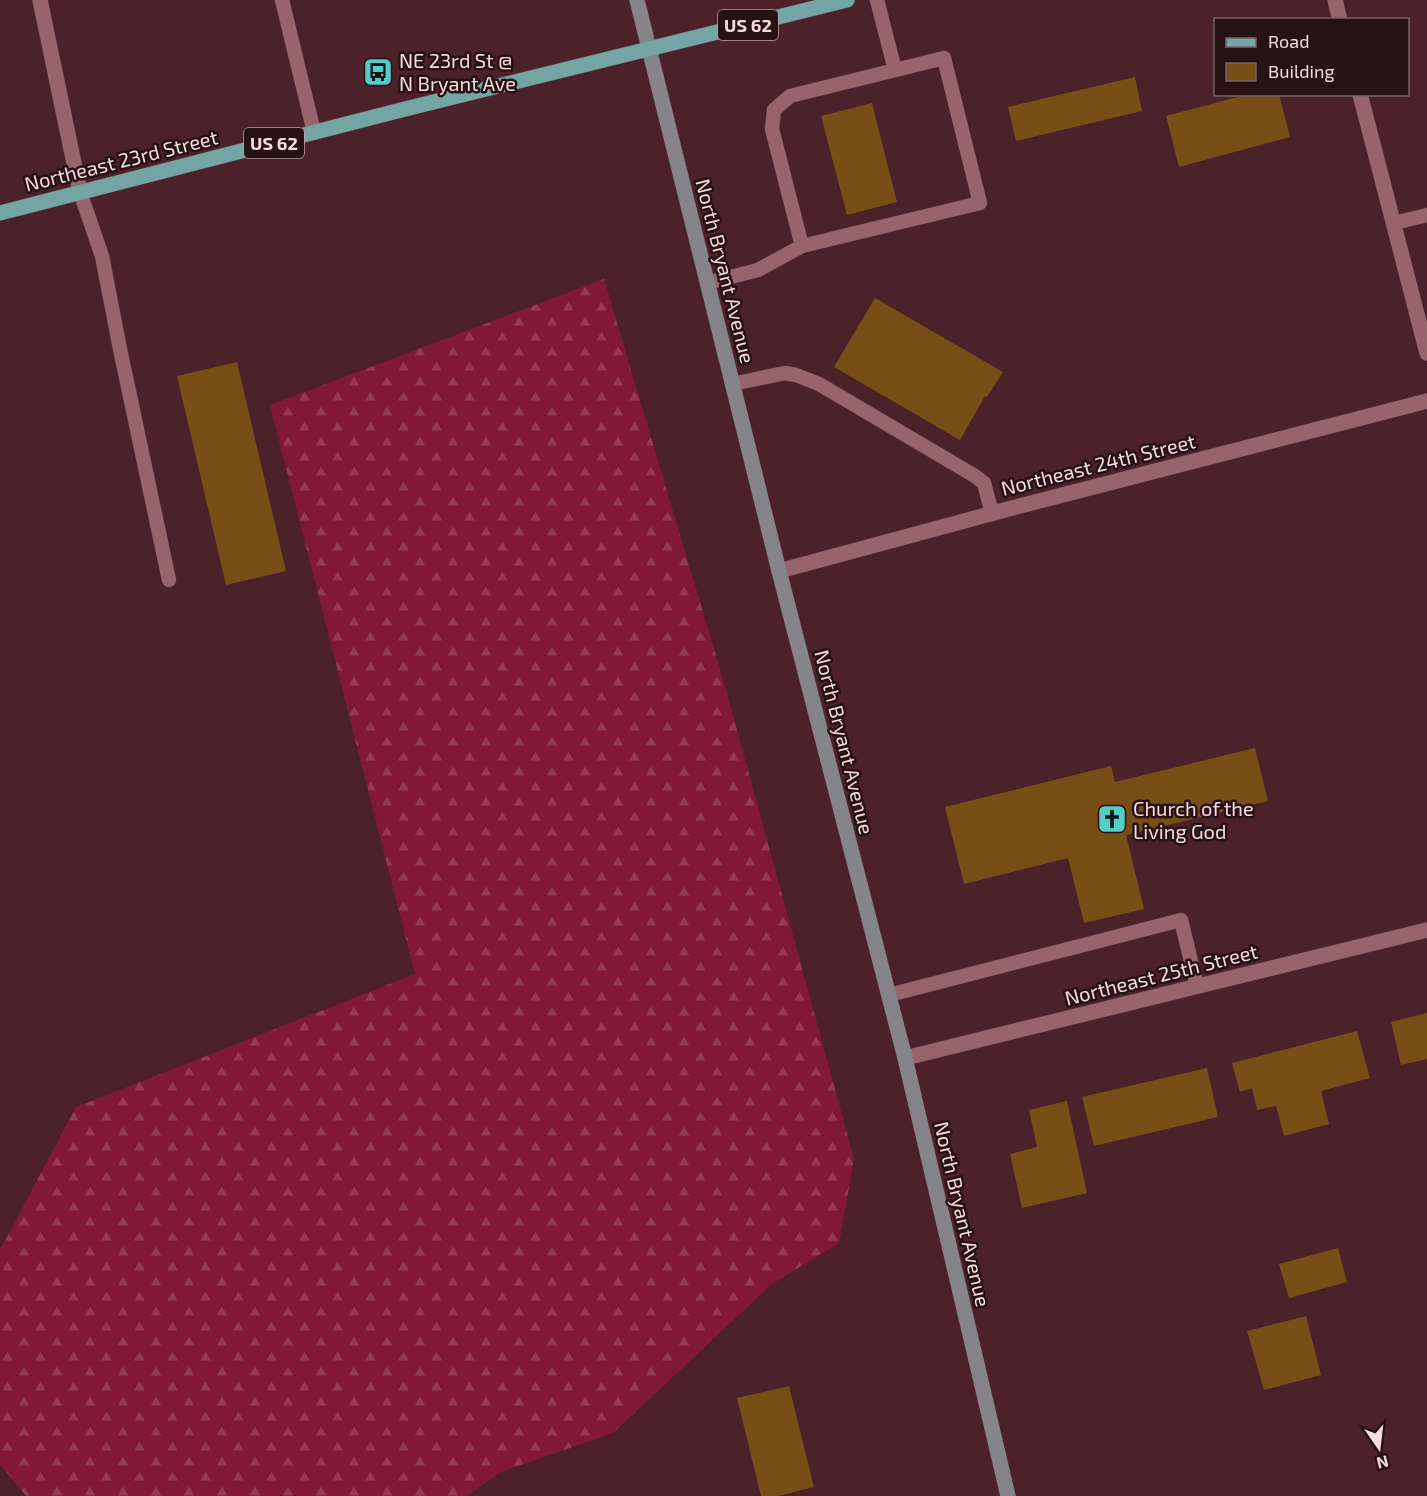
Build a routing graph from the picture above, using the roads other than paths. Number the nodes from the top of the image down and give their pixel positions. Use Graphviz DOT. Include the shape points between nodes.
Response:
graph roads {
  1 [pos="40,0"];
  2 [pos="282,0"];
  3 [pos="637,0"];
  4 [pos="847,0"];
  5 [pos="877,0"];
  6 [pos="1335,0"];
  7 [pos="1340,18"];
  8 [pos="649,50"];
  9 [pos="895,70"];
  10 [pos="1361,96"];
  11 [pos="314,132"];
  12 [pos="80,192"];
  13 [pos="0,213"];
  14 [pos="1427,215"];
  15 [pos="1394,223"];
  16 [pos="802,246"];
  17 [pos="707,283"];
  18 [pos="1421,305"];
  19 [pos="1427,353"];
  20 [pos="732,384"];
  21 [pos="1427,401"];
  22 [pos="992,513"];
  23 [pos="779,571"];
  24 [pos="169,580"];
  25 [pos="1427,930"];
  26 [pos="1197,986"];
  27 [pos="889,995"];
  28 [pos="905,1058"];
  29 [pos="1008,1496"];
  1 -- 12 [label="street"];
  2 -- 11 [label="lane"];
  3 -- 8 [label="street, North Bryant Avenue"];
  4 -- 8 [label="main road, Northeast 23rd Street / US 62"];
  5 -- 9 [label="lane"];
  6 -- 7 [label="street"];
  8 -- 11 [label="main road, Northeast 23rd Street / US 62"];
  8 -- 17 [label="street, North Bryant Avenue"];
  9 -- 16 [label="lane" via="790,96 774,110 772,129"];
  9 -- 16 [label="lane" via="944,58 980,202"];
  10 -- 15 [label="street"];
  11 -- 12 [label="main road, Northeast 23rd Street / US 62"];
  12 -- 13 [label="main road, Northeast 23rd Street / US 62"];
  12 -- 24 [label="lane" via="102,256"];
  14 -- 15 [label="lane"];
  15 -- 18 [label="street"];
  16 -- 17 [label="lane" via="758,270"];
  17 -- 20 [label="street, North Bryant Avenue"];
  18 -- 19 [label="street"];
  20 -- 22 [label="lane" via="785,373 819,384 975,476 984,483"];
  20 -- 23 [label="street, North Bryant Avenue"];
  21 -- 22 [label="street, Northeast 24th Street"];
  22 -- 23 [label="street, Northeast 24th Street"];
  23 -- 27 [label="street, North Bryant Avenue"];
  25 -- 26 [label="street, Northeast 25th Street"];
  26 -- 27 [label="lane" via="1181,920"];
  26 -- 28 [label="street, Northeast 25th Street"];
  27 -- 28 [label="street, North Bryant Avenue"];
  28 -- 29 [label="street, North Bryant Avenue"];
}
